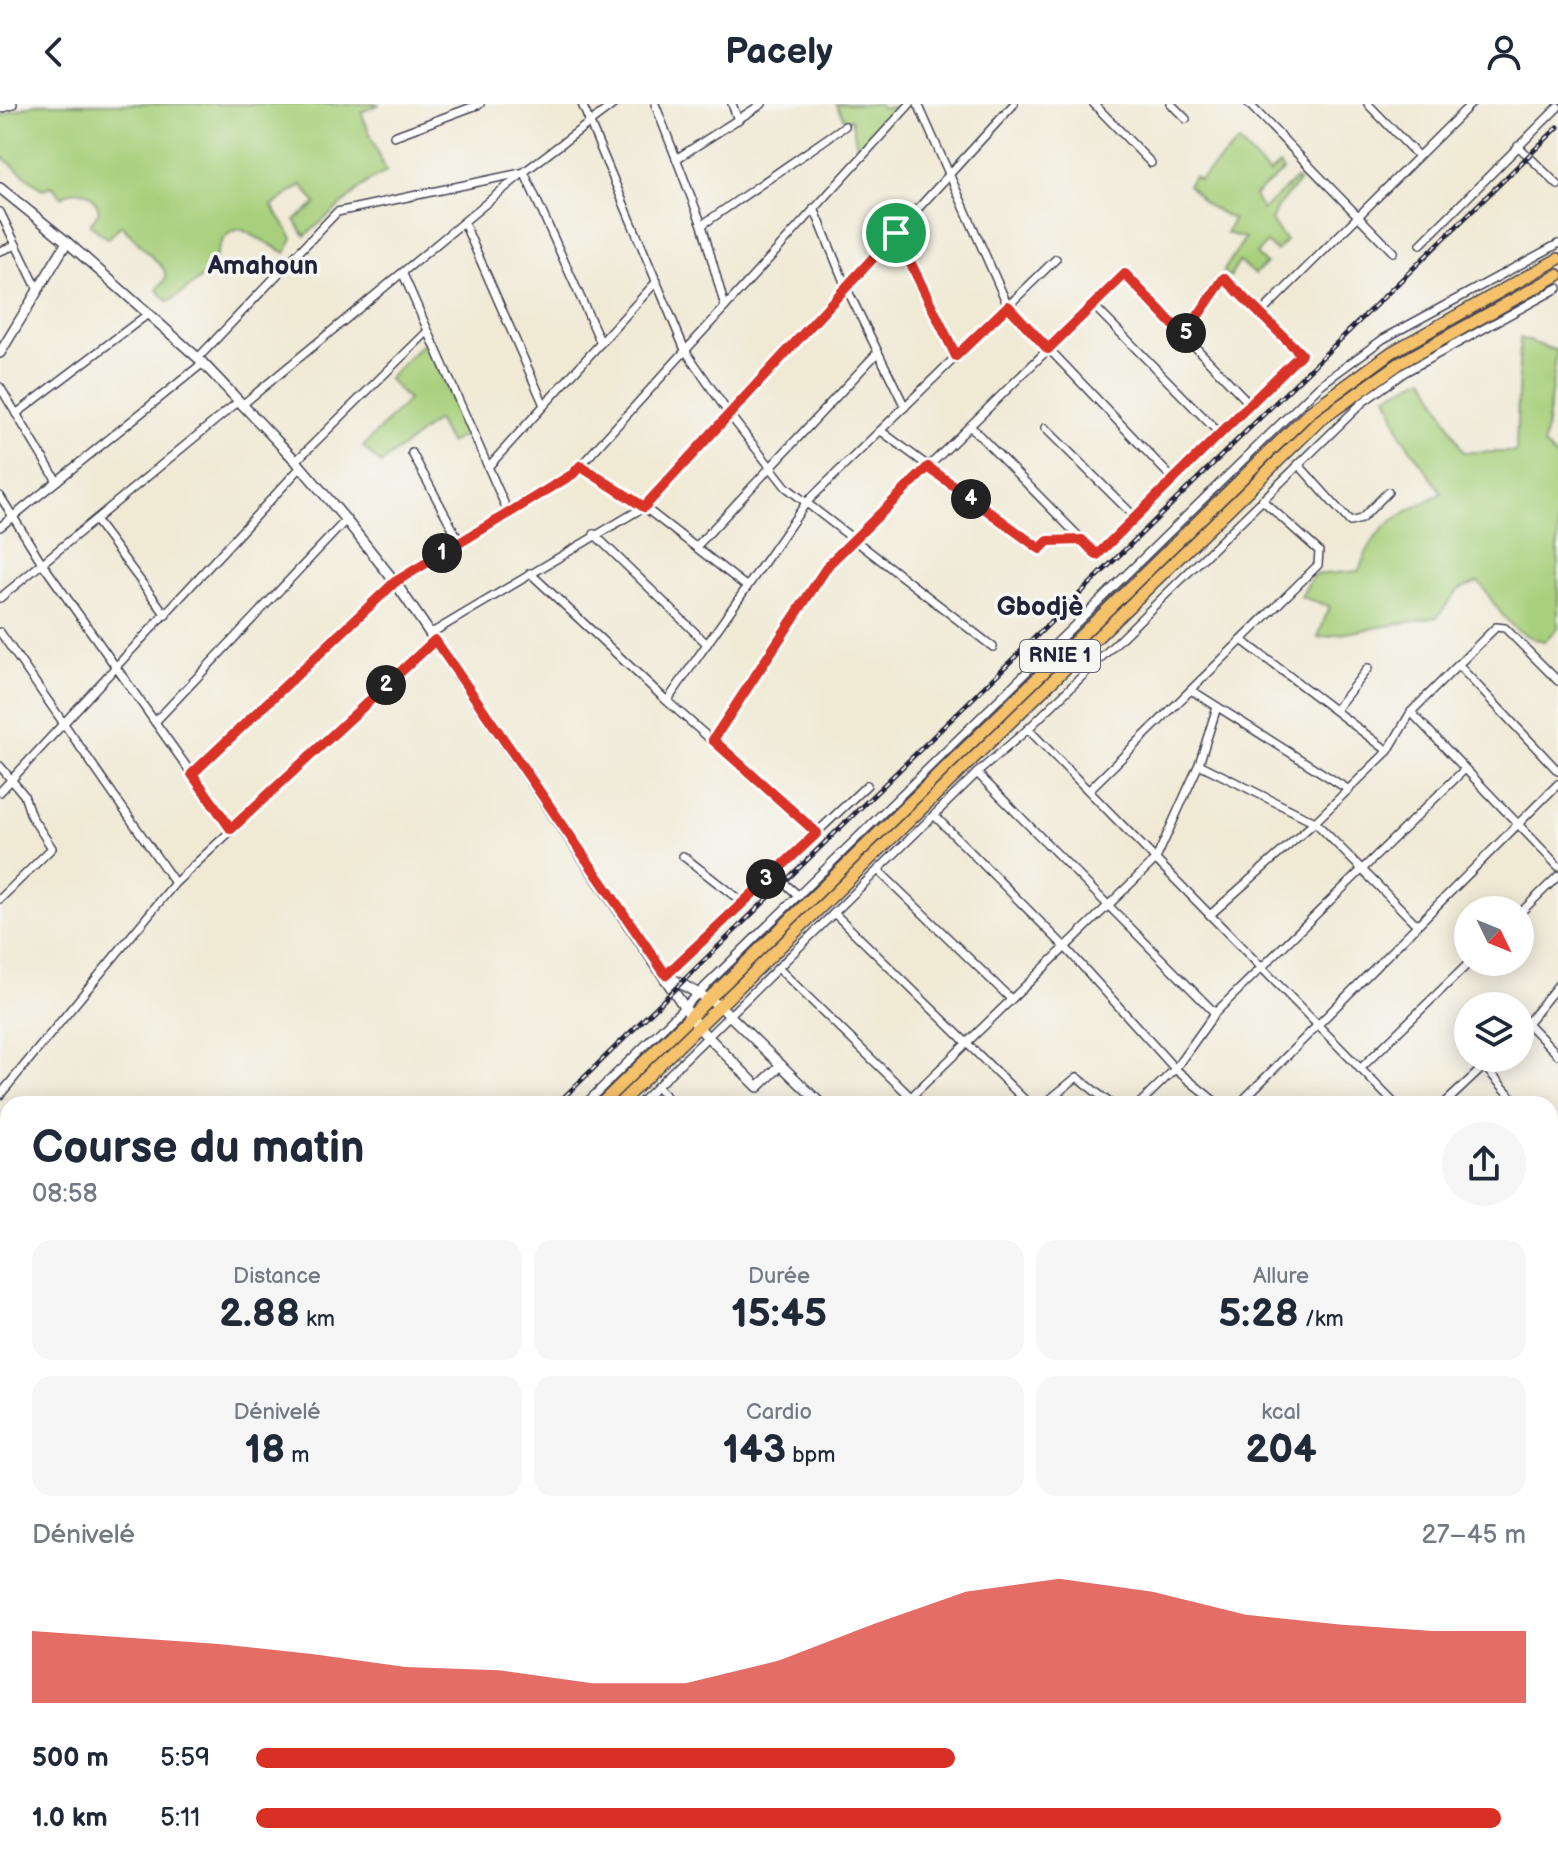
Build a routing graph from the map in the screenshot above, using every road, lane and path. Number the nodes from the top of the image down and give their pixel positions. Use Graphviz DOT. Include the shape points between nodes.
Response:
graph roads {
  1 [pos="12,104"];
  2 [pos="480,104"];
  3 [pos="582,104"];
  4 [pos="614,104"];
  5 [pos="655,104"];
  6 [pos="732,104"];
  7 [pos="762,104"];
  8 [pos="918,104"];
  9 [pos="1014,104"];
  10 [pos="1094,104"];
  11 [pos="1171,104"];
  12 [pos="1249,104"];
  13 [pos="1368,104"];
  14 [pos="1471,104"];
  15 [pos="906,105"];
  16 [pos="1558,107"];
  17 [pos="0,108"];
  18 [pos="1186,119"];
  19 [pos="738,120"];
  20 [pos="591,122"];
  21 [pos="845,126"];
  22 [pos="394,136"];
  23 [pos="1518,146"];
  24 [pos="1418,156"];
  25 [pos="676,159"];
  26 [pos="1151,163"];
  27 [pos="524,172"];
  28 [pos="951,173"];
  29 [pos="1558,185"];
  30 [pos="0,188"];
  31 [pos="814,208"];
  32 [pos="0,212"];
  33 [pos="1358,217"];
  34 [pos="464,223"];
  35 [pos="702,225"];
  36 [pos="896,233"];
  37 [pos="67,242"];
  38 [pos="1421,244"];
  39 [pos="1558,244"];
  40 [pos="16,245"];
  41 [pos="0,251"];
  42 [pos="1393,252"];
  43 [pos="1056,259"];
  44 [pos="1558,259"];
  45 [pos="403,274"];
  46 [pos="1558,275"];
  47 [pos="657,281"];
  48 [pos="846,287"];
  49 [pos="1558,288"];
  50 [pos="38,290"];
  51 [pos="1093,305"];
  52 [pos="1008,306"];
  53 [pos="725,307"];
  54 [pos="148,314"];
  55 [pos="1260,314"];
  56 [pos="428,331"];
  57 [pos="1184,336"];
  58 [pos="601,343"];
  59 [pos="1048,349"];
  60 [pos="685,350"];
  61 [pos="878,352"];
  62 [pos="0,353"];
  63 [pos="956,356"];
  64 [pos="200,360"];
  65 [pos="0,387"];
  66 [pos="241,403"];
  67 [pos="1250,404"];
  68 [pos="544,405"];
  69 [pos="905,407"];
  70 [pos="16,414"];
  71 [pos="729,414"];
  72 [pos="970,426"];
  73 [pos="1045,428"];
  74 [pos="881,431"];
  75 [pos="1220,434"];
  76 [pos="412,453"];
  77 [pos="299,464"];
  78 [pos="1298,464"];
  79 [pos="489,466"];
  80 [pos="580,466"];
  81 [pos="771,466"];
  82 [pos="928,467"];
  83 [pos="1173,479"];
  84 [pos="57,481"];
  85 [pos="1388,492"];
  86 [pos="0,496"];
  87 [pos="1262,500"];
  88 [pos="806,503"];
  89 [pos="644,507"];
  90 [pos="508,512"];
  91 [pos="13,517"];
  92 [pos="1135,517"];
  93 [pos="95,520"];
  94 [pos="346,520"];
  95 [pos="0,527"];
  96 [pos="594,534"];
  97 [pos="854,539"];
  98 [pos="1082,540"];
  99 [pos="460,542"];
  100 [pos="696,547"];
  101 [pos="42,563"];
  102 [pos="530,573"];
  103 [pos="395,582"];
  104 [pos="747,587"];
  105 [pos="0,598"];
  106 [pos="166,615"];
  107 [pos="0,632"];
  108 [pos="433,637"];
  109 [pos="1243,641"];
  110 [pos="707,644"];
  111 [pos="993,647"];
  112 [pos="1459,666"];
  113 [pos="117,668"];
  114 [pos="1368,668"];
  115 [pos="1558,681"];
  116 [pos="1191,690"];
  117 [pos="667,701"];
  118 [pos="1217,707"];
  119 [pos="1335,710"];
  120 [pos="1411,712"];
  121 [pos="155,722"];
  122 [pos="66,724"];
  123 [pos="1028,729"];
  124 [pos="713,740"];
  125 [pos="1388,751"];
  126 [pos="1199,764"];
  127 [pos="0,766"];
  128 [pos="1465,769"];
  129 [pos="1558,771"];
  130 [pos="977,773"];
  131 [pos="192,774"];
  132 [pos="11,779"];
  133 [pos="1558,784"];
  134 [pos="867,785"];
  135 [pos="1089,790"];
  136 [pos="1349,790"];
  137 [pos="0,792"];
  138 [pos="934,815"];
  139 [pos="1315,822"];
  140 [pos="1519,826"];
  141 [pos="231,829"];
  142 [pos="817,833"];
  143 [pos="683,856"];
  144 [pos="1156,859"];
  145 [pos="1558,866"];
  146 [pos="1360,868"];
  147 [pos="878,870"];
  148 [pos="772,872"];
  149 [pos="1558,876"];
  150 [pos="175,883"];
  151 [pos="799,896"];
  152 [pos="0,899"];
  153 [pos="1534,899"];
  154 [pos="742,902"];
  155 [pos="1108,906"];
  156 [pos="834,913"];
  157 [pos="1210,915"];
  158 [pos="1416,924"];
  159 [pos="1065,947"];
  160 [pos="1262,967"];
  161 [pos="778,968"];
  162 [pos="666,975"];
  163 [pos="1456,976"];
  164 [pos="1558,985"];
  165 [pos="1011,999"];
  166 [pos="710,1000"];
  167 [pos="1215,1013"];
  168 [pos="730,1015"];
  169 [pos="1534,1016"];
  170 [pos="692,1017"];
  171 [pos="1316,1023"];
  172 [pos="1534,1030"];
  173 [pos="707,1037"];
  174 [pos="967,1043"];
  175 [pos="1558,1055"];
  176 [pos="781,1065"];
  177 [pos="1175,1069"];
  178 [pos="1360,1069"];
  179 [pos="1478,1072"];
  180 [pos="1489,1072"];
  181 [pos="657,1087"];
  182 [pos="0,1095"];
  183 [pos="595,1096"];
  184 [pos="609,1096"];
  185 [pos="626,1096"];
  186 [pos="647,1096"];
  187 [pos="665,1096"];
  188 [pos="813,1096"];
  189 [pos="910,1096"];
  190 [pos="912,1096"];
  191 [pos="1021,1096"];
  192 [pos="1054,1096"];
  193 [pos="1101,1096"];
  194 [pos="1147,1096"];
  195 [pos="1208,1096"];
  196 [pos="1247,1096"];
  197 [pos="1387,1096"];
  198 [pos="1452,1096"];
  199 [pos="1511,1096"];
  1 -- 17 [label="street"];
  2 -- 22 [label="street"];
  3 -- 20 [label="street"];
  4 -- 20 [label="street"];
  5 -- 25 [label="street"];
  6 -- 19 [label="street"];
  7 -- 19 [label="street"];
  8 -- 28 [label="street"];
  9 -- 28 [label="street"];
  10 -- 26 [label="street"];
  11 -- 18 [label="street"];
  12 -- 33 [label="street"];
  13 -- 24 [label="street"];
  14 -- 24 [label="street"];
  15 -- 31 [label="street"];
  16 -- 23 [label="street"];
  19 -- 25 [label="street"];
  20 -- 27 [label="street"];
  20 -- 47 [label="street"];
  21 -- 35 [label="street"];
  23 -- 29 [label="street"];
  23 -- 38 [label="street"];
  24 -- 33 [label="street"];
  25 -- 35 [label="street"];
  27 -- 34 [label="street"];
  27 -- 58 [label="street"];
  27 -- 64 [label="street" via="337,212"];
  28 -- 36 [label="street"];
  28 -- 52 [label="street"];
  30 -- 37 [label="street"];
  31 -- 48 [label="street"];
  31 -- 53 [label="street"];
  32 -- 40 [label="street"];
  33 -- 42 [label="street"];
  33 -- 55 [label="street"];
  34 -- 45 [label="street"];
  34 -- 68 [label="street"];
  35 -- 53 [label="street"];
  36 -- 48 [label="street"];
  36 -- 63 [label="street"];
  37 -- 50 [label="street"];
  37 -- 54 [label="street"];
  39 -- 151 [label="street" via="1383,339 1319,386"];
  40 -- 41 [label="street"];
  40 -- 50 [label="street"];
  43 -- 52 [label="street"];
  44 -- 166 [label="highway, RNIE 1" via="1392,352 1310,412"];
  45 -- 56 [label="street"];
  45 -- 66 [label="street"];
  46 -- 166 [label="highway, RNIE 1" via="1400,363 1319,421"];
  47 -- 58 [label="street"];
  47 -- 60 [label="street"];
  48 -- 61 [label="street"];
  48 -- 71 [label="street"];
  49 -- 78 [label="street" via="1405,372 1363,402"];
  50 -- 62 [label="street"];
  51 -- 57 [label="street" via="1125,274"];
  51 -- 59 [label="street"];
  51 -- 75 [label="street"];
  52 -- 59 [label="street"];
  52 -- 63 [label="street"];
  53 -- 60 [label="street"];
  54 -- 64 [label="street"];
  54 -- 70 [label="street"];
  55 -- 57 [label="street" via="1224,278"];
  55 -- 67 [label="street" via="1301,354"];
  56 -- 77 [label="street"];
  56 -- 79 [label="street"];
  57 -- 67 [label="street"];
  58 -- 68 [label="street"];
  59 -- 72 [label="street"];
  59 -- 83 [label="street"];
  60 -- 71 [label="street"];
  60 -- 80 [label="street"];
  61 -- 69 [label="street"];
  61 -- 81 [label="street"];
  63 -- 69 [label="street"];
  64 -- 66 [label="street"];
  64 -- 84 [label="street"];
  65 -- 70 [label="street"];
  66 -- 77 [label="street"];
  66 -- 93 [label="street"];
  67 -- 75 [label="street"];
  68 -- 79 [label="street"];
  69 -- 74 [label="street"];
  70 -- 84 [label="street"];
  71 -- 81 [label="street"];
  71 -- 89 [label="street"];
  72 -- 82 [label="street"];
  72 -- 98 [label="street"];
  73 -- 92 [label="street"];
  74 -- 82 [label="street"];
  74 -- 88 [label="street"];
  75 -- 83 [label="street"];
  76 -- 99 [label="street"];
  77 -- 94 [label="street"];
  77 -- 106 [label="street"];
  78 -- 85 [label="street" via="1350,522 1361,519"];
  78 -- 87 [label="street"];
  79 -- 90 [label="street"];
  80 -- 89 [label="street"];
  80 -- 90 [label="street"];
  81 -- 88 [label="street"];
  81 -- 100 [label="street"];
  82 -- 97 [label="street"];
  82 -- 98 [label="street" via="1040,549 1048,541"];
  83 -- 92 [label="street"];
  84 -- 91 [label="street"];
  86 -- 91 [label="street"];
  87 -- 109 [label="street" via="1319,551 1320,558"];
  87 -- 123 [label="street"];
  88 -- 97 [label="street"];
  88 -- 104 [label="street"];
  89 -- 96 [label="street"];
  89 -- 100 [label="street"];
  90 -- 99 [label="street"];
  91 -- 95 [label="street"];
  91 -- 101 [label="street"];
  92 -- 98 [label="street" via="1097,555"];
  93 -- 101 [label="street"];
  93 -- 106 [label="street"];
  94 -- 103 [label="street"];
  94 -- 121 [label="street"];
  96 -- 102 [label="street"];
  96 -- 110 [label="street"];
  97 -- 111 [label="street"];
  97 -- 124 [label="street" via="829,564"];
  99 -- 103 [label="street"];
  100 -- 104 [label="street"];
  101 -- 105 [label="street"];
  101 -- 113 [label="street"];
  102 -- 108 [label="street"];
  102 -- 117 [label="street"];
  103 -- 108 [label="street"];
  103 -- 131 [label="street"];
  104 -- 110 [label="street"];
  106 -- 113 [label="street"];
  107 -- 122 [label="street"];
  108 -- 141 [label="street"];
  108 -- 162 [label="street"];
  109 -- 116 [label="street"];
  109 -- 119 [label="street"];
  110 -- 117 [label="street"];
  112 -- 115 [label="street" via="1501,626"];
  112 -- 120 [label="street"];
  112 -- 129 [label="street"];
  113 -- 121 [label="street"];
  113 -- 122 [label="street"];
  114 -- 119 [label="street"];
  116 -- 118 [label="street"];
  116 -- 135 [label="street"];
  117 -- 124 [label="street"];
  118 -- 126 [label="street"];
  118 -- 136 [label="street"];
  119 -- 125 [label="street"];
  120 -- 125 [label="street"];
  120 -- 128 [label="street"];
  121 -- 131 [label="street"];
  122 -- 132 [label="street"];
  122 -- 150 [label="street"];
  123 -- 130 [label="street"];
  123 -- 135 [label="street"];
  124 -- 142 [label="street"];
  125 -- 136 [label="street"];
  126 -- 139 [label="street"];
  126 -- 144 [label="street"];
  127 -- 132 [label="street"];
  128 -- 140 [label="street"];
  128 -- 146 [label="street"];
  130 -- 138 [label="street"];
  130 -- 155 [label="street"];
  131 -- 141 [label="street"];
  132 -- 137 [label="street"];
  132 -- 152 [label="street" via="52,848"];
  133 -- 140 [label="street"];
  134 -- 142 [label="street"];
  135 -- 144 [label="street"];
  136 -- 139 [label="street"];
  138 -- 147 [label="street"];
  138 -- 159 [label="street"];
  139 -- 146 [label="street"];
  139 -- 157 [label="street"];
  140 -- 145 [label="street"];
  140 -- 158 [label="street"];
  141 -- 150 [label="street"];
  142 -- 148 [label="street"];
  143 -- 154 [label="street"];
  144 -- 155 [label="street"];
  144 -- 157 [label="street"];
  146 -- 158 [label="street"];
  146 -- 160 [label="street"];
  147 -- 156 [label="street"];
  147 -- 165 [label="street"];
  148 -- 151 [label="street"];
  148 -- 154 [label="street"];
  149 -- 153 [label="street"];
  150 -- 182 [label="street"];
  151 -- 166 [label="street"];
  154 -- 162 [label="street"];
  155 -- 159 [label="street"];
  155 -- 167 [label="street"];
  156 -- 161 [label="street"];
  156 -- 174 [label="street"];
  157 -- 160 [label="street"];
  158 -- 171 [label="street"];
  159 -- 165 [label="street"];
  159 -- 177 [label="street"];
  160 -- 167 [label="street"];
  160 -- 171 [label="street"];
  161 -- 168 [label="street"];
  161 -- 189 [label="street"];
  162 -- 166 [label="street"];
  162 -- 170 [label="street"];
  163 -- 178 [label="street"];
  164 -- 169 [label="street"];
  165 -- 174 [label="street"];
  166 -- 168 [label="street"];
  166 -- 170 [label="highway, RNIE 1"];
  166 -- 170 [label="street"];
  167 -- 177 [label="street"];
  168 -- 173 [label="street"];
  168 -- 176 [label="street"];
  170 -- 173 [label="street"];
  170 -- 183 [label="street"];
  170 -- 184 [label="highway, RNIE 1"];
  170 -- 185 [label="highway, RNIE 1"];
  171 -- 178 [label="street"];
  171 -- 196 [label="street"];
  172 -- 175 [label="street"];
  173 -- 176 [label="street" via="758,1087"];
  173 -- 181 [label="street"];
  174 -- 190 [label="street"];
  174 -- 191 [label="street"];
  176 -- 188 [label="street"];
  177 -- 194 [label="street"];
  177 -- 195 [label="street"];
  178 -- 197 [label="street"];
  179 -- 198 [label="street"];
  180 -- 199 [label="street"];
  181 -- 186 [label="street"];
  181 -- 187 [label="street"];
  192 -- 193 [label="street" via="1077,1077"];
}
